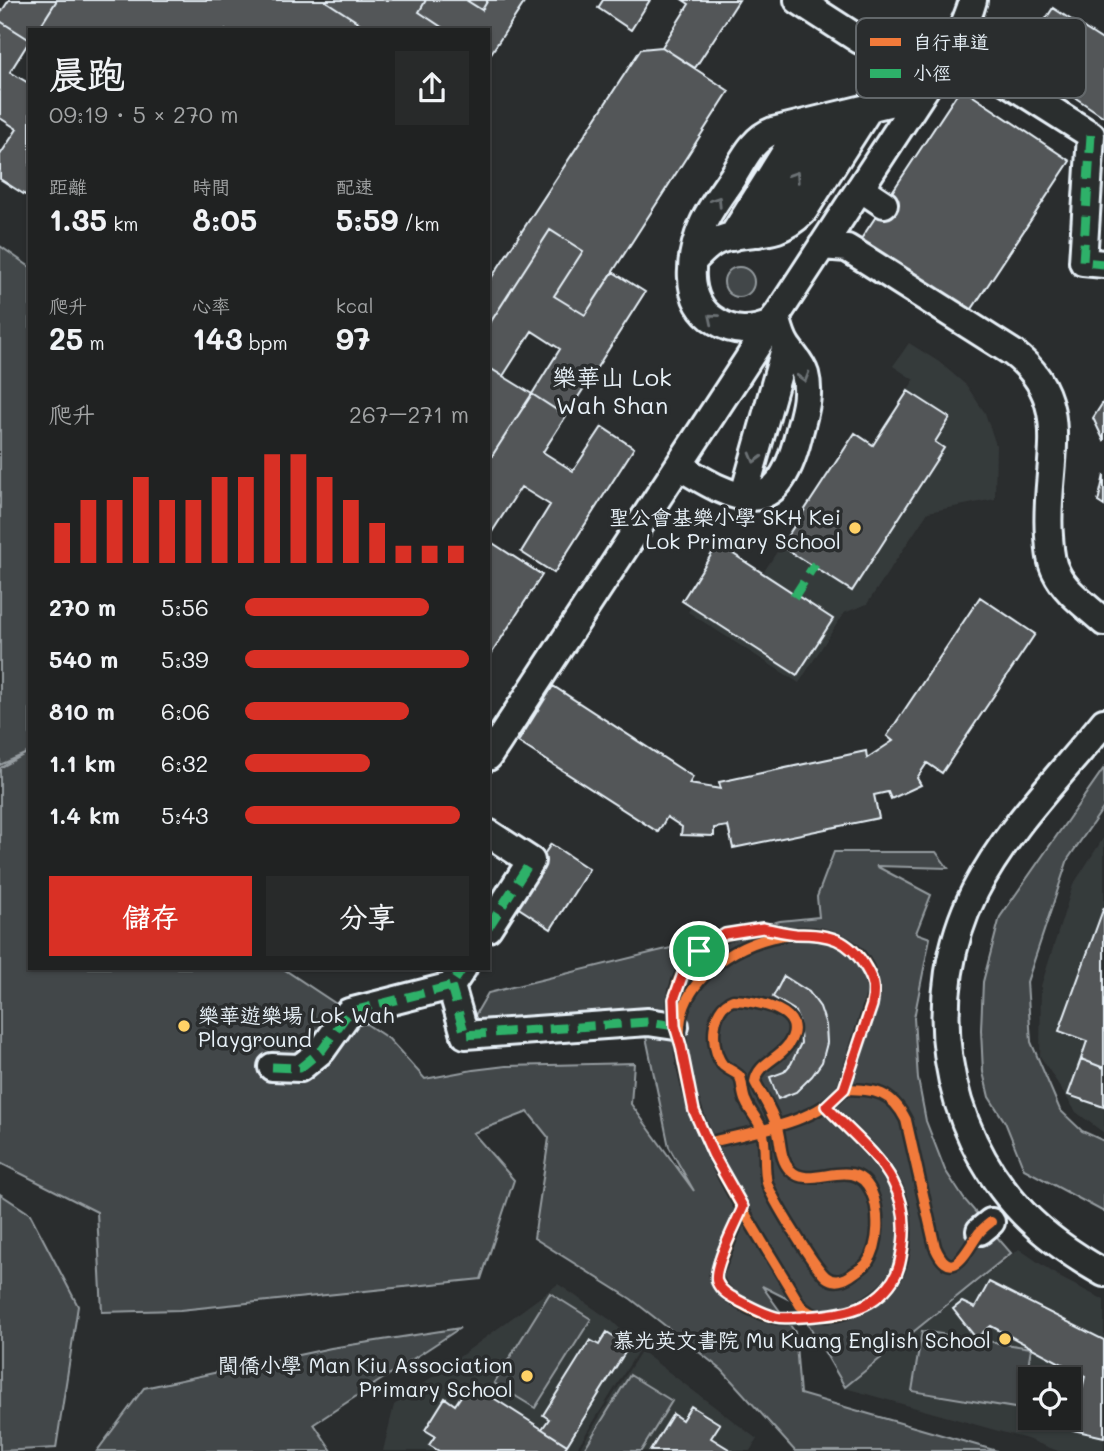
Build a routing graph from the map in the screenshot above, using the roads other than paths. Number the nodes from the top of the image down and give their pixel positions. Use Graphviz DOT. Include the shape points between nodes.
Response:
graph roads {
  1 [pos="798,0"];
  2 [pos="973,0"];
  3 [pos="967,18"];
  4 [pos="856,37"];
  5 [pos="908,98"];
  6 [pos="919,98"];
  7 [pos="1033,98"];
  8 [pos="870,107"];
  9 [pos="835,116"];
  10 [pos="803,124"];
  11 [pos="860,188"];
  12 [pos="884,204"];
  13 [pos="758,233"];
  14 [pos="732,237"];
  15 [pos="822,246"];
  16 [pos="693,261"];
  17 [pos="1104,264"];
  18 [pos="778,328"];
  19 [pos="679,466"];
  20 [pos="743,498"];
  21 [pos="1104,622"];
  22 [pos="1104,722"];
  23 [pos="490,754"];
  24 [pos="490,834"];
  25 [pos="490,925"];
  26 [pos="457,977"];
  27 [pos="675,1026"];
  28 [pos="272,1067"];
  29 [pos="1104,1273"];
  1 -- 4 [label="street"];
  2 -- 3 [label="street"];
  5 -- 8 [label="street"];
  6 -- 11 [label="street"];
  7 -- 17 [label="street" via="1091,135 1083,262"];
  8 -- 9 [label="street"];
  8 -- 13 [label="street" via="803,212 790,224"];
  9 -- 10 [label="street"];
  13 -- 9 [label="street, one-way"];
  10 -- 14 [label="street"];
  16 -- 10 [label="street, one-way" via="704,221 753,145 765,134"];
  11 -- 12 [label="street"];
  11 -- 15 [label="street"];
  13 -- 14 [label="street"];
  14 -- 16 [label="street" via="706,247"];
  15 -- 18 [label="street"];
  15 -- 21 [label="street" via="847,248 865,259 1013,353 1041,381 1052,407 1054,429 1048,520 1051,559 1069,590"];
  18 -- 16 [label="street, one-way" via="740,331 710,318 694,291"];
  18 -- 19 [label="street"];
  18 -- 20 [label="street, one-way"];
  18 -- 20 [label="street, one-way" via="804,371 808,395 793,458 783,478 766,493"];
  19 -- 20 [label="street" via="715,488"];
  19 -- 23 [label="street"];
  22 -- 29 [label="street" via="1000,849 979,883 955,943 945,1021 957,1099 989,1171 1040,1230"];
  24 -- 25 [label="street" via="531,861"];
  26 -- 27 [label="street" via="465,1035 648,1022"];
  26 -- 28 [label="street" via="349,1012 322,1050 300,1068"];
}
